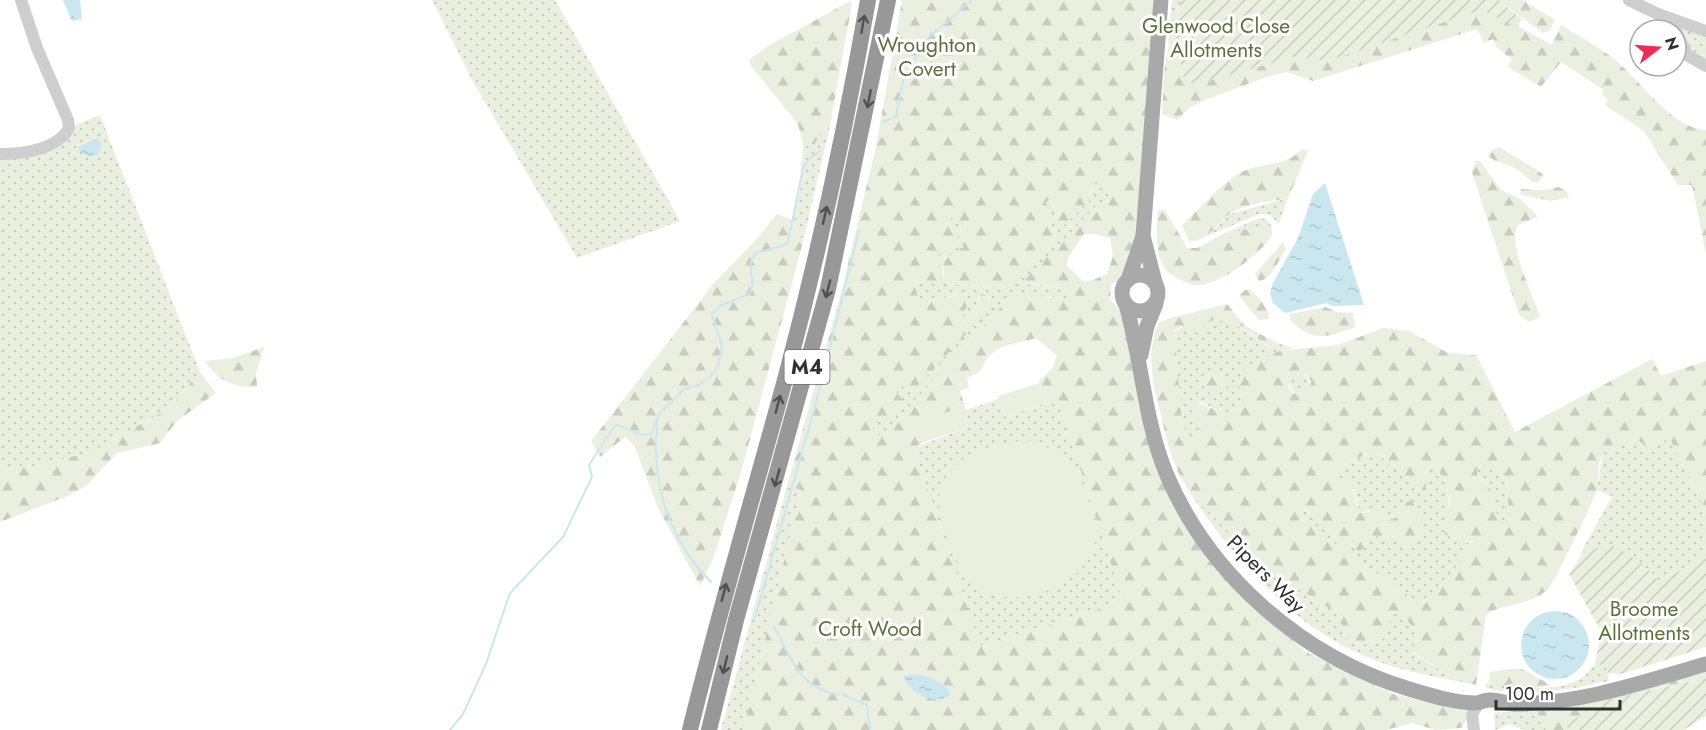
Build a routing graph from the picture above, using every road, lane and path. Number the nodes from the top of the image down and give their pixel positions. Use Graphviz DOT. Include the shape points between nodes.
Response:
graph roads {
  1 [pos="21,0"];
  2 [pos="868,0"];
  3 [pos="888,0"];
  4 [pos="1161,0"];
  5 [pos="1629,0"];
  6 [pos="1660,18"];
  7 [pos="1688,29"];
  8 [pos="1706,31"];
  9 [pos="1688,56"];
  10 [pos="1706,66"];
  11 [pos="0,154"];
  12 [pos="1143,236"];
  13 [pos="1128,280"];
  14 [pos="1155,282"];
  15 [pos="1156,304"];
  16 [pos="1125,305"];
  17 [pos="1140,361"];
  18 [pos="1706,664"];
  19 [pos="1479,703"];
  20 [pos="690,730"];
  21 [pos="709,730"];
  22 [pos="1475,730"];
  1 -- 11 [label="street" via="69,128 48,145"];
  20 -- 2 [label="highway, M4, one-way" via="813,268"];
  3 -- 21 [label="highway, M4, one-way" via="828,289"];
  4 -- 12 [label="main road"];
  5 -- 6 [label="street"];
  7 -- 8 [label="street"];
  9 -- 10 [label="street"];
  12 -- 13 [label="main road"];
  12 -- 14 [label="main road"];
  13 -- 14 [label="main road" via="1143,276"];
  13 -- 16 [label="main road" via="1121,293"];
  14 -- 15 [label="main road" via="1159,291"];
  15 -- 16 [label="main road" via="1143,310"];
  15 -- 17 [label="main road, Pipers Way"];
  16 -- 17 [label="main road, Pipers Way"];
  17 -- 19 [label="main road, Pipers Way" via="1150,423 1170,482 1199,534 1249,593 1293,631 1346,664 1431,695"];
  18 -- 19 [label="main road, Pipers Way" via="1586,697 1486,708"];
  19 -- 22 [label="street" via="1472,714"];
}
